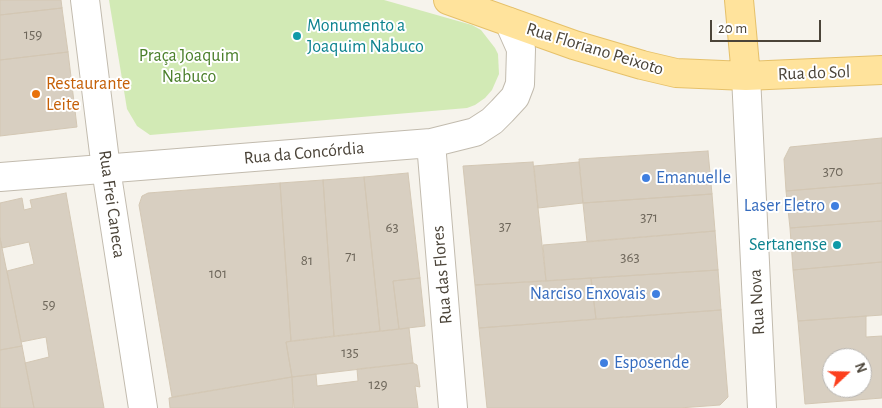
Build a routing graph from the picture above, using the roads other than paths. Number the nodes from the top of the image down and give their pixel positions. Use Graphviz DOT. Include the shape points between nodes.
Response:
graph roads {
  1 [pos="85,0"];
  2 [pos="448,0"];
  3 [pos="739,0"];
  4 [pos="509,22"];
  5 [pos="882,70"];
  6 [pos="746,76"];
  7 [pos="431,142"];
  8 [pos="106,169"];
  9 [pos="0,177"];
  10 [pos="143,408"];
  11 [pos="453,408"];
  12 [pos="762,408"];
  1 -- 8 [label="street, Rua Frei Caneca"];
  2 -- 4 [label="main road, Rua Floriano Peixoto"];
  3 -- 6 [label="main road"];
  4 -- 6 [label="main road, Rua Floriano Peixoto" via="574,45 676,73"];
  4 -- 7 [label="street, Rua da Concórdia" via="521,49 520,84 515,97 492,121 475,132"];
  5 -- 6 [label="main road, Rua do Sol"];
  6 -- 12 [label="street, Rua Nova"];
  7 -- 8 [label="street, Rua da Concórdia"];
  7 -- 11 [label="street, Rua das Flores"];
  8 -- 9 [label="street, Rua da Concórdia"];
  8 -- 10 [label="street, Rua Frei Caneca"];
}
